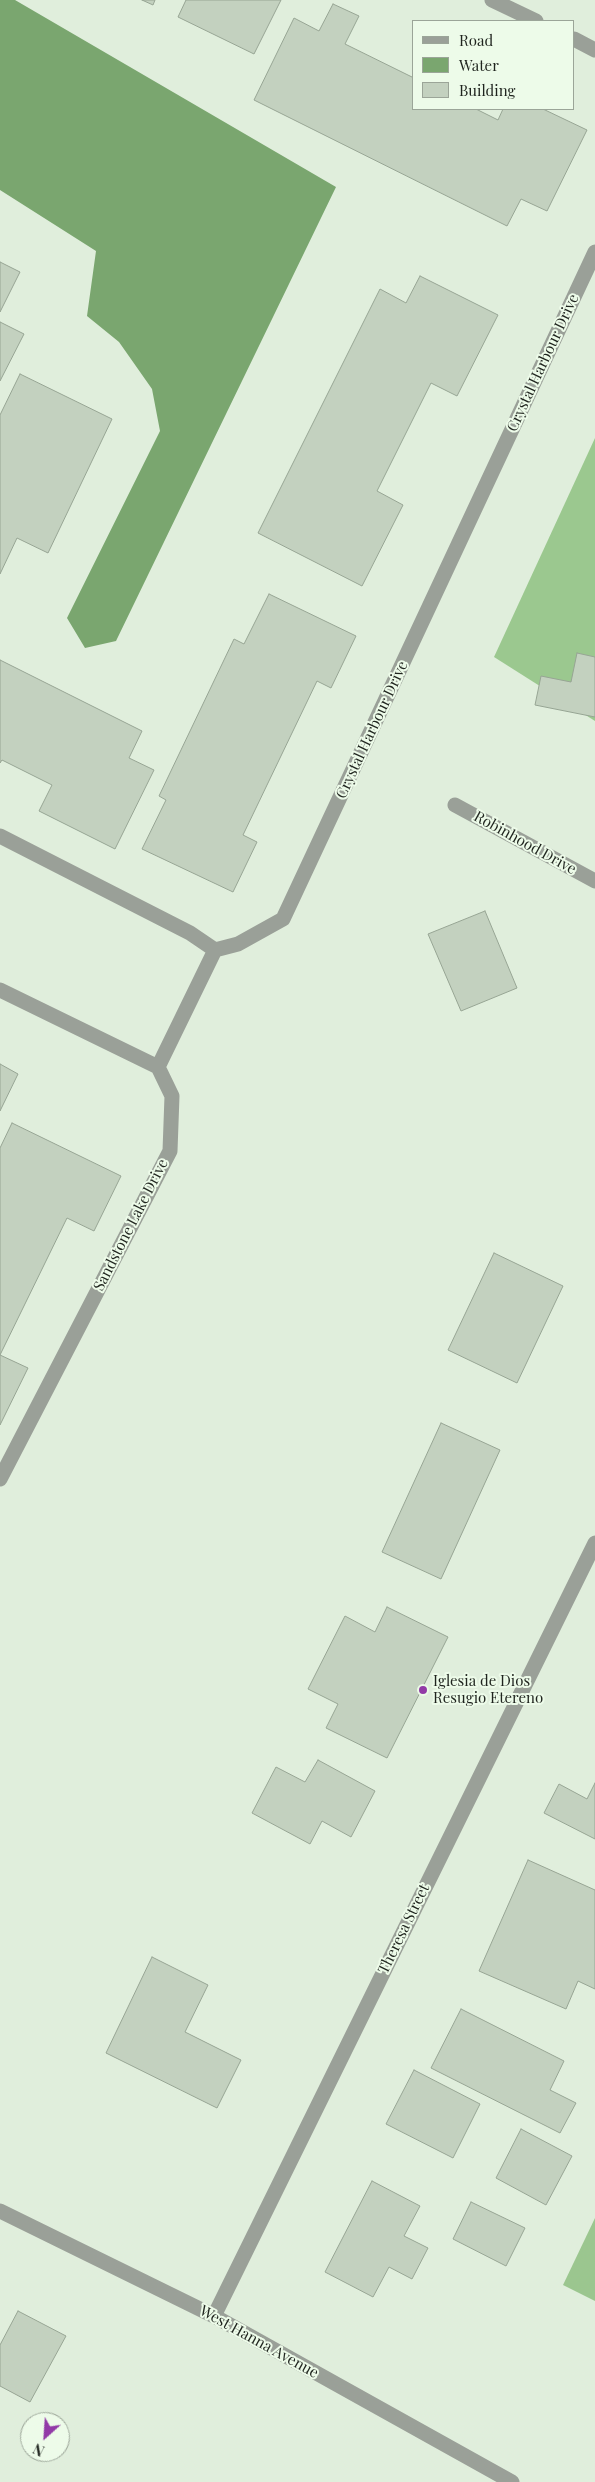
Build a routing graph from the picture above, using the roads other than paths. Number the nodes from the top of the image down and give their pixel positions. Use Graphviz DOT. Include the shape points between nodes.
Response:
graph roads {
  1 [pos="492,0"];
  2 [pos="534,20"];
  3 [pos="575,40"];
  4 [pos="595,50"];
  5 [pos="595,252"];
  6 [pos="455,805"];
  7 [pos="0,836"];
  8 [pos="595,881"];
  9 [pos="215,950"];
  10 [pos="0,990"];
  11 [pos="158,1067"];
  12 [pos="0,1479"];
  13 [pos="595,1543"];
  14 [pos="0,2211"];
  15 [pos="214,2316"];
  16 [pos="487,2476"];
  17 [pos="512,2482"];
  1 -- 2 [label="street"];
  3 -- 4 [label="street"];
  5 -- 9 [label="street, Crystal Harbour Drive" via="283,919 238,944"];
  6 -- 8 [label="street, Robinhood Drive"];
  7 -- 9 [label="street" via="190,933"];
  9 -- 11 [label="street"];
  10 -- 11 [label="street"];
  11 -- 12 [label="street, Sandstone Lake Drive" via="172,1096 170,1151"];
  13 -- 15 [label="street, Theresa Street"];
  14 -- 15 [label="street, West Hanna Avenue"];
  15 -- 16 [label="street, West Hanna Avenue"];
  16 -- 17 [label="street, West Hanna Avenue"];
}
